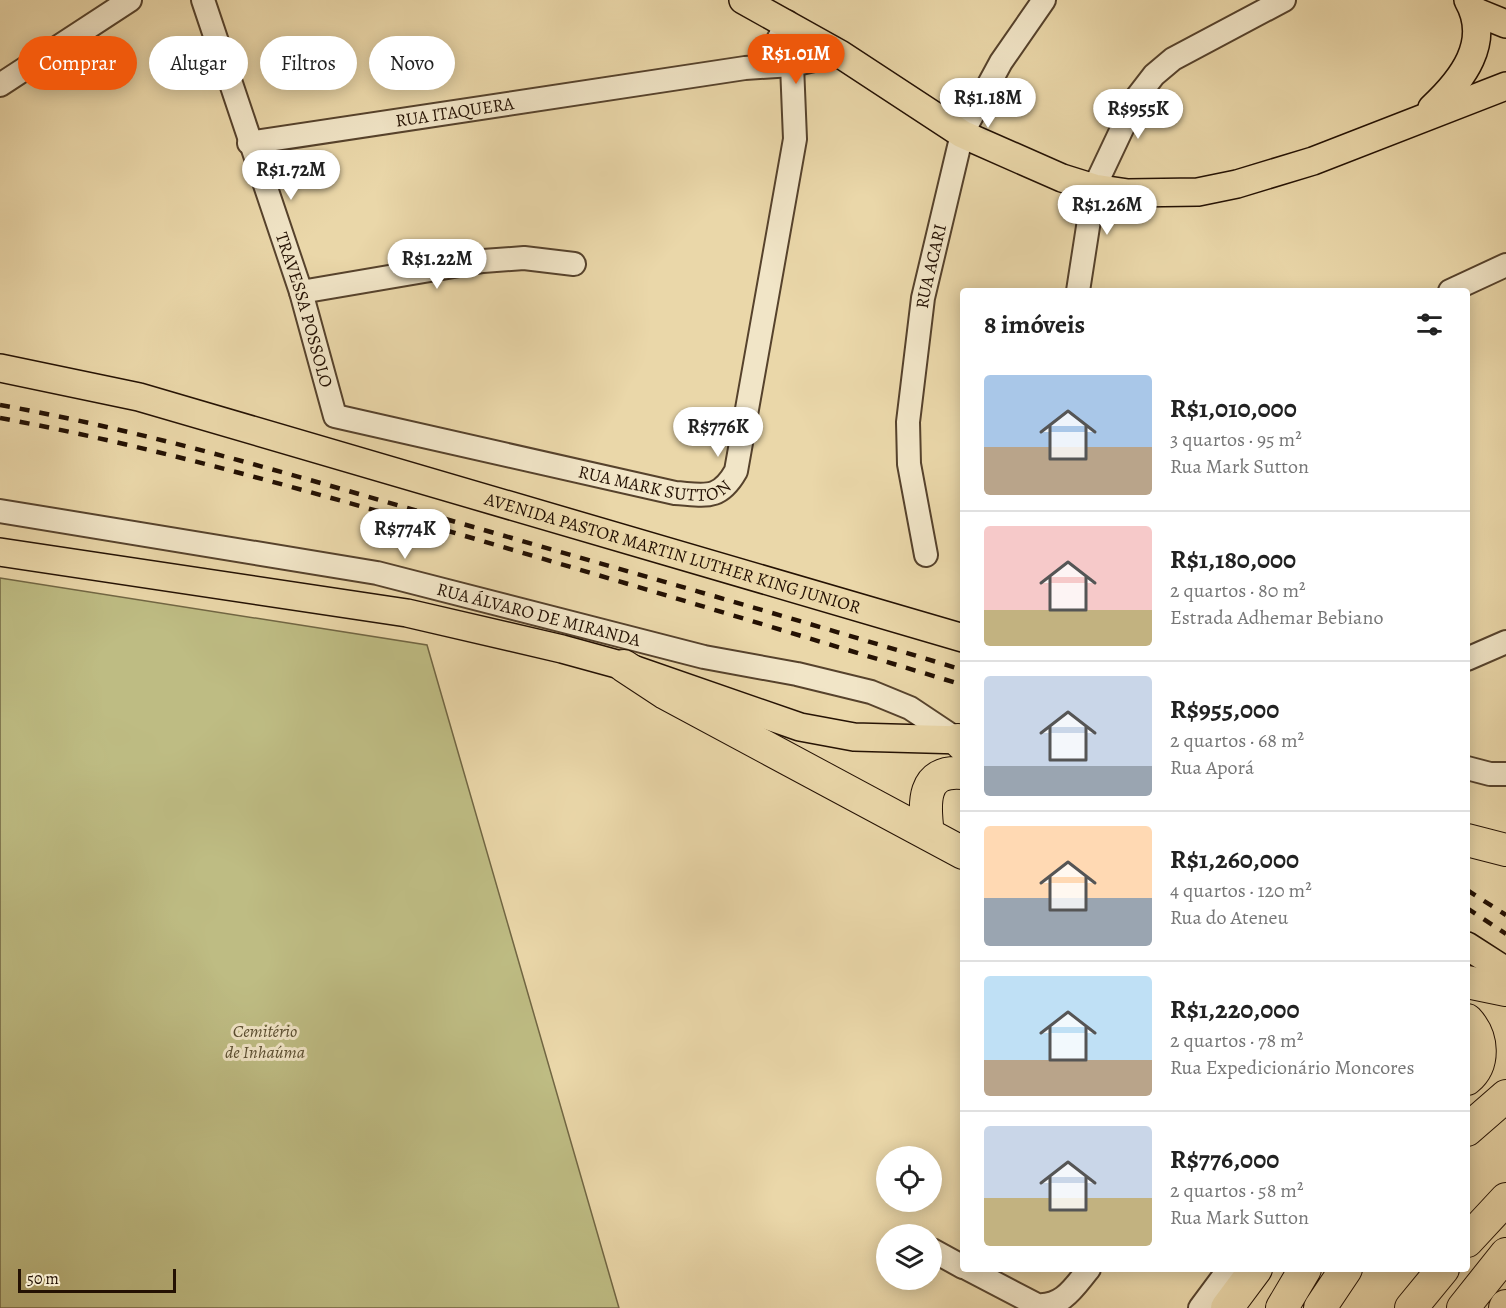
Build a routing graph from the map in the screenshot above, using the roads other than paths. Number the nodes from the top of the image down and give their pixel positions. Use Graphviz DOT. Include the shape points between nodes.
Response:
graph roads {
  1 [pos="130,0"];
  2 [pos="203,0"];
  3 [pos="743,0"];
  4 [pos="1044,0"];
  5 [pos="1284,0"];
  6 [pos="1471,5"];
  7 [pos="784,11"];
  8 [pos="1506,24"];
  9 [pos="840,54"];
  10 [pos="792,65"];
  11 [pos="765,66"];
  12 [pos="0,85"];
  13 [pos="1506,86"];
  14 [pos="1423,116"];
  15 [pos="962,134"];
  16 [pos="249,143"];
  17 [pos="1094,188"];
  18 [pos="574,264"];
  19 [pos="1506,265"];
  20 [pos="1078,288"];
  21 [pos="1456,288"];
  22 [pos="301,292"];
  23 [pos="0,368"];
  24 [pos="335,416"];
  25 [pos="0,511"];
  26 [pos="0,552"];
  27 [pos="926,555"];
  28 [pos="960,637"];
  29 [pos="1506,642"];
  30 [pos="1470,658"];
  31 [pos="624,666"];
  32 [pos="960,741"];
  33 [pos="960,742"];
  34 [pos="1470,769"];
  35 [pos="960,773"];
  36 [pos="1506,774"];
  37 [pos="928,834"];
  38 [pos="1470,843"];
  39 [pos="1470,844"];
  40 [pos="1506,850"];
  41 [pos="960,851"];
  42 [pos="1506,868"];
  43 [pos="1470,948"];
  44 [pos="1506,970"];
  45 [pos="1470,983"];
  46 [pos="1506,990"];
  47 [pos="1470,1024"];
  48 [pos="1470,1075"];
  49 [pos="1506,1096"];
  50 [pos="1470,1127"];
  51 [pos="1506,1199"];
  52 [pos="1470,1238"];
  53 [pos="1506,1254"];
  54 [pos="942,1255"];
  55 [pos="960,1265"];
  56 [pos="980,1272"];
  57 [pos="1086,1272"];
  58 [pos="1227,1272"];
  59 [pos="1254,1272"];
  60 [pos="1303,1272"];
  61 [pos="1344,1272"];
  62 [pos="1441,1272"];
  63 [pos="1200,1308"];
  64 [pos="1227,1308"];
  65 [pos="1282,1308"];
  66 [pos="1320,1308"];
  67 [pos="1411,1308"];
  68 [pos="1464,1308"];
  1 -- 12 [label="street"];
  2 -- 16 [label="street, TRAVESSA POSSOLO"];
  3 -- 7 [label="main road"];
  4 -- 15 [label="street, RUA ACARI" via="1001,62"];
  5 -- 17 [label="street" via="1173,59 1154,75 1137,97"];
  6 -- 8 [label="main road"];
  6 -- 14 [label="main road" via="1475,49 1468,68 1454,88"];
  7 -- 9 [label="main road"];
  7 -- 11 [label="street"];
  9 -- 10 [label="street, RUA ITAQUERA"];
  9 -- 15 [label="main road"];
  10 -- 11 [label="street, RUA ITAQUERA"];
  10 -- 24 [label="street, RUA MARK SUTTON" via="795,139 742,444 736,471 727,487 711,496 675,493"];
  11 -- 16 [label="street, RUA ITAQUERA"];
  13 -- 14 [label="main road"];
  14 -- 17 [label="main road" via="1313,161 1237,184 1198,192 1158,194"];
  15 -- 17 [label="main road" via="1053,175"];
  15 -- 27 [label="street, RUA ACARI" via="923,298 908,422 909,464"];
  16 -- 22 [label="street, TRAVESSA POSSOLO"];
  17 -- 20 [label="street"];
  18 -- 22 [label="street" via="525,258 483,261"];
  19 -- 21 [label="street"];
  22 -- 24 [label="street, TRAVESSA POSSOLO"];
  23 -- 28 [label="main road, AVENIDA PASTOR MARTIN LUTHER KING JUNIOR" via="138,397"];
  25 -- 32 [label="street, RUA ÁLVARO DE MIRANDA" via="377,573 704,657 871,692 910,708"];
  26 -- 31 [label="main road" via="407,613"];
  29 -- 30 [label="street"];
  31 -- 33 [label="main road" via="800,726 854,737"];
  31 -- 37 [label="highway" via="665,693"];
  34 -- 36 [label="street"];
  35 -- 37 [label="highway" via="941,775 933,782 925,809"];
  37 -- 41 [label="highway"];
  38 -- 40 [label="highway"];
  39 -- 42 [label="main road"];
  43 -- 44 [label="main road"];
  45 -- 46 [label="highway"];
  47 -- 48 [label="highway" via="1479,1038 1480,1052"];
  49 -- 50 [label="highway"];
  51 -- 52 [label="highway"];
  53 -- 68 [label="highway"];
  54 -- 55 [label="street"];
  56 -- 57 [label="street" via="1037,1305 1050,1306 1061,1301"];
  58 -- 63 [label="street"];
  59 -- 64 [label="highway"];
  60 -- 65 [label="highway"];
  61 -- 66 [label="highway"];
  62 -- 67 [label="highway"];
}
